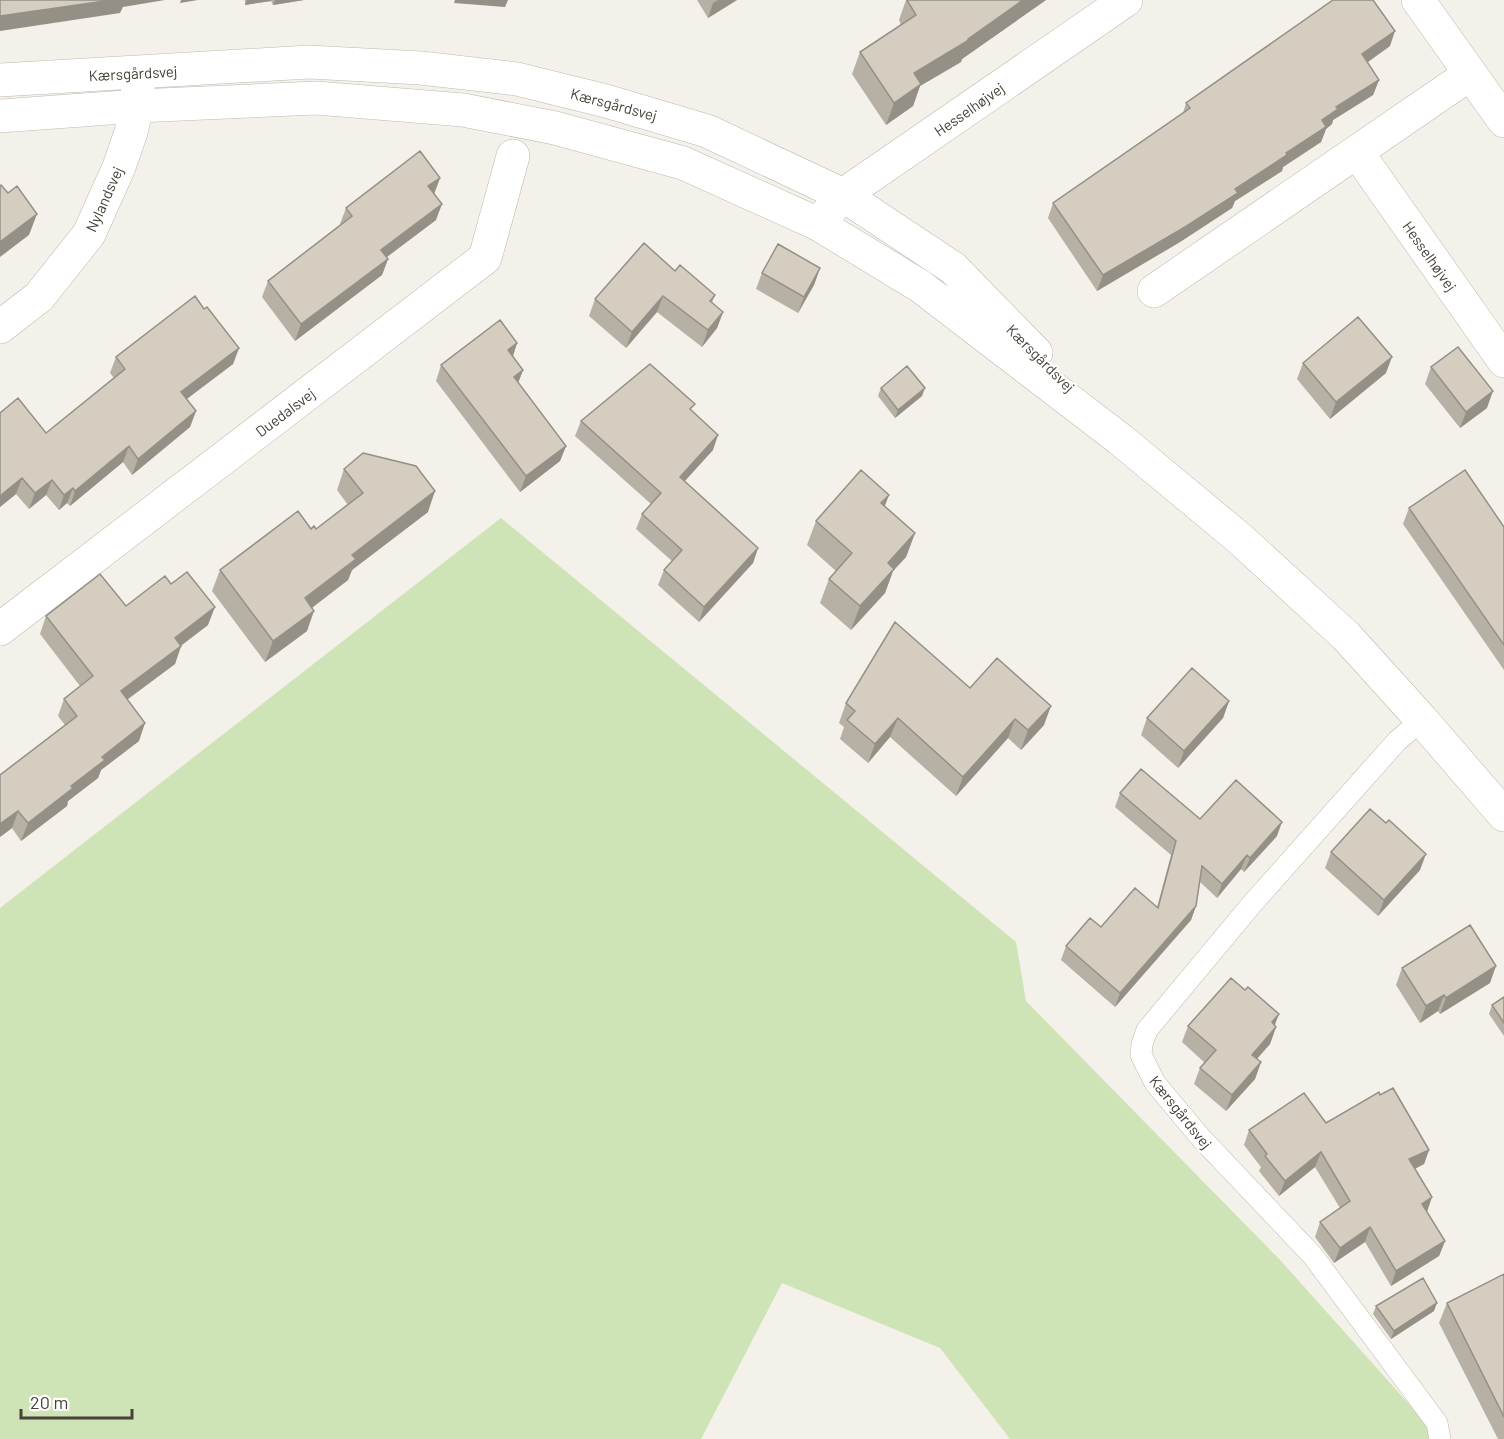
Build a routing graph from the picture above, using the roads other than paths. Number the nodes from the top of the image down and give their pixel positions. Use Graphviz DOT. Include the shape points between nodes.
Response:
graph roads {
  1 [pos="1126,0"];
  2 [pos="1418,0"];
  3 [pos="138,73"];
  4 [pos="1470,74"];
  5 [pos="0,80"];
  6 [pos="137,106"];
  7 [pos="0,116"];
  8 [pos="1504,121"];
  9 [pos="1357,152"];
  10 [pos="513,156"];
  11 [pos="843,195"];
  12 [pos="818,224"];
  13 [pos="1154,291"];
  14 [pos="0,327"];
  15 [pos="1504,361"];
  16 [pos="1121,440"];
  17 [pos="0,629"];
  18 [pos="1422,720"];
  19 [pos="1481,789"];
  20 [pos="1504,815"];
  21 [pos="1504,829"];
  22 [pos="1438,1431"];
  1 -- 11 [label="street, Hesselhøjvej"];
  2 -- 4 [label="street"];
  3 -- 5 [label="street, Kærsgårdsvej"];
  3 -- 6 [label="street, Nylandsvej"];
  3 -- 11 [label="street, Kærsgårdsvej" via="309,62 421,68 517,79 606,100 707,131"];
  4 -- 8 [label="street"];
  4 -- 9 [label="street"];
  6 -- 7 [label="street, Kærsgårdsvej"];
  6 -- 12 [label="street, Kærsgårdsvej" via="316,98 463,110 555,128 683,163"];
  6 -- 14 [label="street, Nylandsvej" via="119,167 89,234 39,297"];
  9 -- 13 [label="street"];
  9 -- 15 [label="street, Hesselhøjvej"];
  10 -- 17 [label="street, Duedalsvej" via="485,258"];
  11 -- 12 [label="street, Hesselhøjvej"];
  11 -- 16 [label="street, Kærsgårdsvej" via="953,268"];
  12 -- 16 [label="street, Kærsgårdsvej" via="920,286"];
  16 -- 18 [label="street, Kærsgårdsvej" via="1239,538 1346,636"];
  18 -- 19 [label="street, Kærsgårdsvej"];
  18 -- 22 [label="lane, Kærsgårdsvej" via="1390,749 1252,904 1147,1030 1141,1055 1155,1083 1201,1138 1313,1256"];
  19 -- 20 [label="street, Kærsgårdsvej"];
  19 -- 21 [label="street, Kærsgårdsvej"];
}
